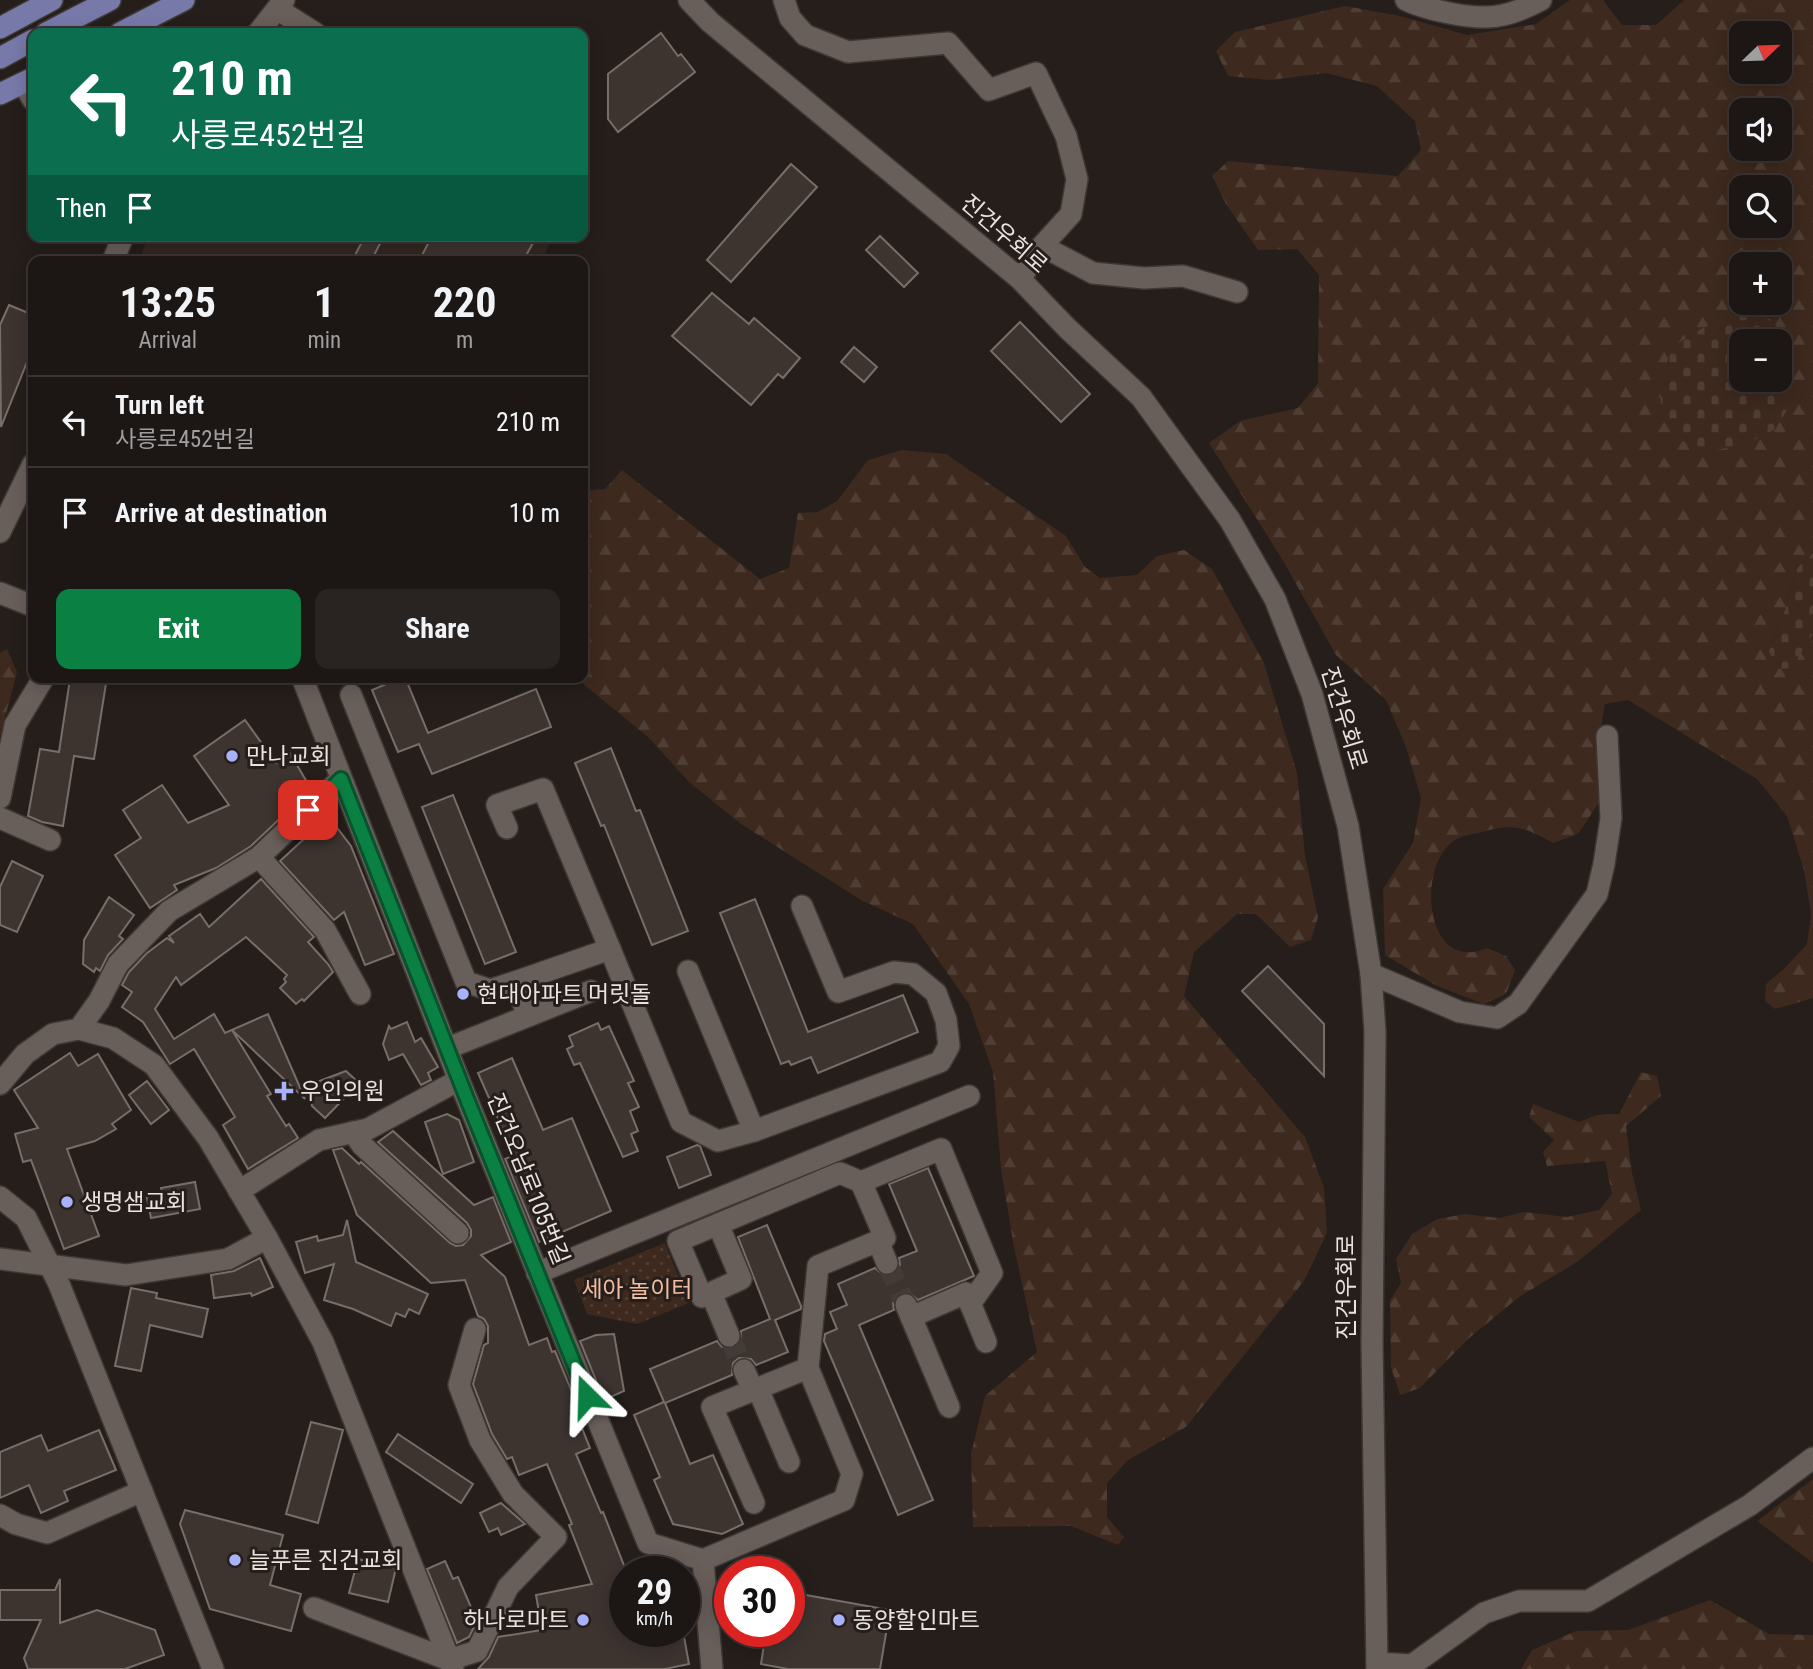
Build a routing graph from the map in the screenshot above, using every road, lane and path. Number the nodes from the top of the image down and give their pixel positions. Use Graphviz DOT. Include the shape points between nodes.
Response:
graph roads {
  1 [pos="52,0"];
  2 [pos="110,0"];
  3 [pos="184,0"];
  4 [pos="673,0"];
  5 [pos="689,0"];
  6 [pos="784,0"];
  7 [pos="1406,0"];
  8 [pos="1541,0"];
  9 [pos="280,5"];
  10 [pos="710,22"];
  11 [pos="0,28"];
  12 [pos="56,28"];
  13 [pos="130,28"];
  14 [pos="262,28"];
  15 [pos="309,28"];
  16 [pos="28,43"];
  17 [pos="0,58"];
  18 [pos="28,87"];
  19 [pos="0,94"];
  20 [pos="1042,246"];
  21 [pos="1020,279"];
  22 [pos="1237,292"];
  23 [pos="28,474"];
  24 [pos="0,532"];
  25 [pos="0,593"];
  26 [pos="28,604"];
  27 [pos="40,683"];
  28 [pos="304,683"];
  29 [pos="351,695"];
  30 [pos="1607,736"];
  31 [pos="341,779"];
  32 [pos="0,798"];
  33 [pos="0,818"];
  34 [pos="507,828"];
  35 [pos="50,840"];
  36 [pos="259,857"];
  37 [pos="802,906"];
  38 [pos="610,949"];
  39 [pos="688,971"];
  40 [pos="1371,974"];
  41 [pos="515,982"];
  42 [pos="591,991"];
  43 [pos="360,995"];
  44 [pos="528,1016"];
  45 [pos="79,1029"];
  46 [pos="447,1048"];
  47 [pos="459,1080"];
  48 [pos="0,1084"];
  49 [pos="969,1096"];
  50 [pos="754,1131"];
  51 [pos="353,1132"];
  52 [pos="861,1182"];
  53 [pos="239,1191"];
  54 [pos="0,1197"];
  55 [pos="718,1224"];
  56 [pos="458,1233"];
  57 [pos="267,1238"];
  58 [pos="878,1241"];
  59 [pos="0,1259"];
  60 [pos="887,1263"];
  61 [pos="50,1266"];
  62 [pos="537,1273"];
  63 [pos="711,1293"];
  64 [pos="970,1304"];
  65 [pos="474,1329"];
  66 [pos="729,1336"];
  67 [pos="986,1342"];
  68 [pos="808,1368"];
  69 [pos="744,1370"];
  70 [pos="755,1389"];
  71 [pos="949,1407"];
  72 [pos="1813,1458"];
  73 [pos="789,1462"];
  74 [pos="142,1491"];
  75 [pos="754,1503"];
  76 [pos="0,1515"];
  77 [pos="703,1560"];
  78 [pos="314,1608"];
  79 [pos="451,1664"];
  80 [pos="1377,1666"];
  81 [pos="213,1669"];
  82 [pos="712,1669"];
  1 -- 11 [label="main road"];
  2 -- 12 [label="main road"];
  3 -- 13 [label="main road"];
  4 -- 10 [label="street, 진건우회로"];
  5 -- 10 [label="street, 진건우회로"];
  6 -- 20 [label="street" via="790,18 805,34 848,52 948,43 989,90 1036,73 1066,136 1077,178 1071,214"];
  7 -- 8 [label="street" via="1423,9 1488,18"];
  9 -- 14 [label="street"];
  9 -- 15 [label="street"];
  10 -- 21 [label="street, 진건우회로"];
  16 -- 17 [label="main road"];
  18 -- 19 [label="main road"];
  20 -- 21 [label="street"];
  20 -- 22 [label="street" via="1093,273 1183,276"];
  21 -- 40 [label="street, 진건우회로" via="1141,397 1230,520 1275,600 1312,694 1348,826"];
  23 -- 24 [label="street"];
  25 -- 26 [label="street"];
  27 -- 32 [label="street" via="15,725"];
  28 -- 31 [label="street, 진건오남로105번길"];
  29 -- 41 [label="street" via="466,982 490,990"];
  30 -- 40 [label="street" via="1611,818 1597,894 1518,1004 1497,1018 1460,1012"];
  31 -- 36 [label="street"];
  31 -- 46 [label="street, 진건오남로105번길"];
  33 -- 35 [label="street"];
  34 -- 38 [label="street" via="497,806 543,789"];
  36 -- 43 [label="street" via="325,930"];
  36 -- 45 [label="street" via="169,911 118,964"];
  37 -- 50 [label="street" via="838,992 894,972 912,974 936,993 949,1046 940,1062"];
  38 -- 41 [label="street"];
  38 -- 50 [label="street" via="681,1122 718,1141"];
  39 -- 50 [label="street"];
  40 -- 80 [label="street, 진건우회로"];
  41 -- 44 [label="street"];
  42 -- 44 [label="street"];
  44 -- 46 [label="street"];
  45 -- 48 [label="street" via="53,1034 25,1054"];
  45 -- 53 [label="street" via="113,1038 154,1065 208,1138"];
  46 -- 47 [label="street, 진건오남로105번길"];
  47 -- 51 [label="street" via="368,1129"];
  47 -- 62 [label="street, 진건오남로105번길"];
  49 -- 62 [label="street"];
  51 -- 53 [label="street" via="319,1140"];
  51 -- 56 [label="street"];
  52 -- 55 [label="street" via="839,1173"];
  52 -- 58 [label="street" via="885,1238"];
  52 -- 64 [label="street" via="941,1149 992,1273"];
  53 -- 57 [label="street"];
  54 -- 61 [label="street" via="26,1218"];
  55 -- 63 [label="street" via="741,1279"];
  55 -- 63 [label="street" via="678,1241 702,1297"];
  57 -- 61 [label="street" via="228,1259 127,1275"];
  57 -- 79 [label="street" via="323,1342"];
  58 -- 60 [label="street"];
  58 -- 68 [label="street" via="818,1266"];
  59 -- 61 [label="street"];
  61 -- 74 [label="street"];
  62 -- 77 [label="street, 진건오남로105번길" via="648,1543"];
  63 -- 66 [label="street"];
  64 -- 67 [label="street"];
  64 -- 71 [label="street" via="966,1293 908,1311"];
  65 -- 79 [label="street" via="459,1385 480,1440 513,1494 556,1537 509,1587 477,1651"];
  68 -- 70 [label="street"];
  68 -- 77 [label="street" via="852,1474 844,1500"];
  69 -- 70 [label="street"];
  70 -- 73 [label="street"];
  70 -- 75 [label="street" via="712,1407"];
  72 -- 80 [label="street" via="1750,1505 1588,1601 1519,1601 1484,1613 1412,1665"];
  74 -- 76 [label="street" via="47,1533"];
  74 -- 81 [label="street"];
  77 -- 82 [label="street"];
  78 -- 79 [label="street"];
}
